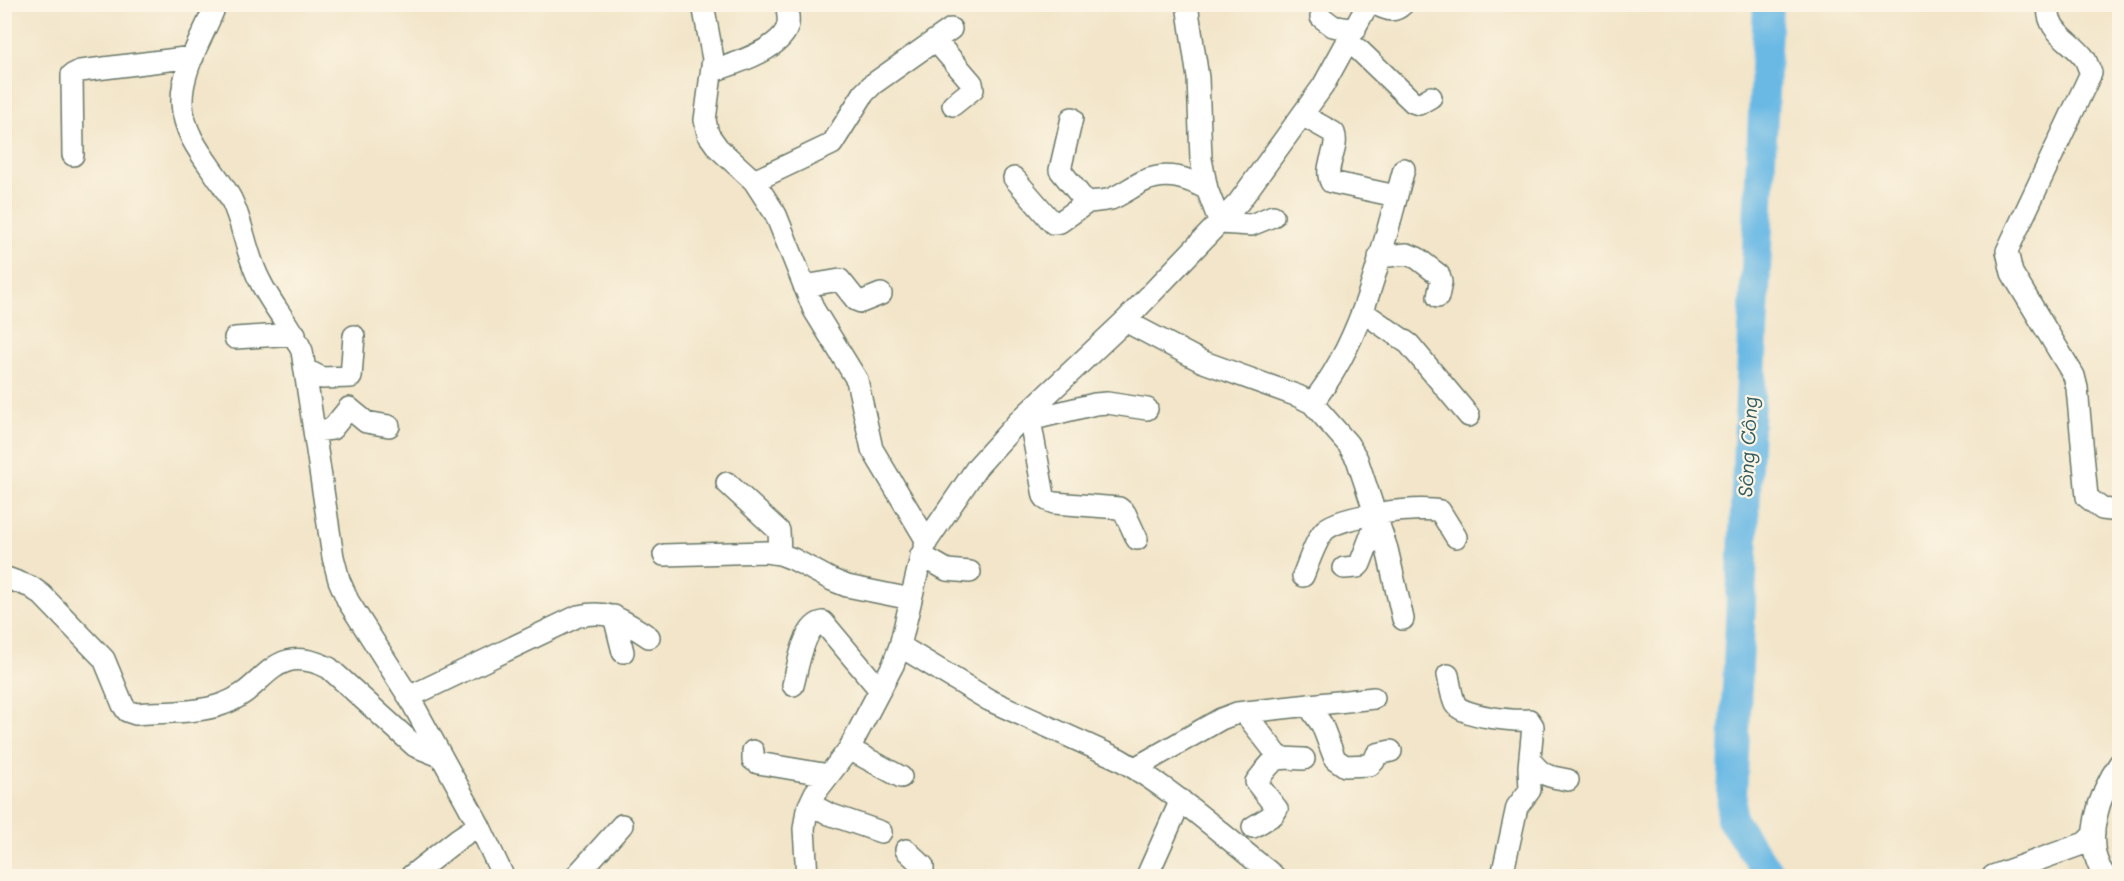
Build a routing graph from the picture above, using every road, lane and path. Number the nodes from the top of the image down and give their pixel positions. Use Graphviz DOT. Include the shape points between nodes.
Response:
graph roads {
  1 [pos="216,4"];
  2 [pos="704,4"];
  3 [pos="787,4"];
  4 [pos="1368,4"];
  5 [pos="1375,4"];
  6 [pos="1403,4"];
  7 [pos="2049,4"];
  8 [pos="1188,11"];
  9 [pos="1321,17"];
  10 [pos="1351,37"];
  11 [pos="193,57"];
  12 [pos="712,71"];
  13 [pos="1431,97"];
  14 [pos="953,105"];
  15 [pos="1302,115"];
  16 [pos="1072,118"];
  17 [pos="73,155"];
  18 [pos="1404,169"];
  19 [pos="1014,178"];
  20 [pos="754,181"];
  21 [pos="1207,189"];
  22 [pos="1396,196"];
  23 [pos="1088,202"];
  24 [pos="1273,216"];
  25 [pos="1220,223"];
  26 [pos="1379,257"];
  27 [pos="804,286"];
  28 [pos="881,294"];
  29 [pos="1438,297"];
  30 [pos="1363,312"];
  31 [pos="1125,321"];
  32 [pos="295,334"];
  33 [pos="354,336"];
  34 [pos="235,338"];
  35 [pos="306,370"];
  36 [pos="1312,403"];
  37 [pos="1147,409"];
  38 [pos="1468,416"];
  39 [pos="1023,422"];
  40 [pos="390,426"];
  41 [pos="315,430"];
  42 [pos="727,483"];
  43 [pos="2120,512"];
  44 [pos="1376,516"];
  45 [pos="1456,537"];
  46 [pos="1137,539"];
  47 [pos="924,548"];
  48 [pos="780,554"];
  49 [pos="664,555"];
  50 [pos="1344,568"];
  51 [pos="970,572"];
  52 [pos="1303,576"];
  53 [pos="4,577"];
  54 [pos="911,600"];
  55 [pos="614,616"];
  56 [pos="1403,619"];
  57 [pos="650,637"];
  58 [pos="900,646"];
  59 [pos="623,652"];
  60 [pos="1448,675"];
  61 [pos="793,685"];
  62 [pos="880,690"];
  63 [pos="409,698"];
  64 [pos="1374,698"];
  65 [pos="1308,705"];
  66 [pos="1244,712"];
  67 [pos="849,749"];
  68 [pos="753,751"];
  69 [pos="1391,751"];
  70 [pos="440,756"];
  71 [pos="1279,758"];
  72 [pos="1304,759"];
  73 [pos="1530,760"];
  74 [pos="2120,763"];
  75 [pos="1135,768"];
  76 [pos="829,775"];
  77 [pos="901,777"];
  78 [pos="1568,780"];
  79 [pos="1181,800"];
  80 [pos="810,804"];
  81 [pos="479,825"];
  82 [pos="622,825"];
  83 [pos="1252,827"];
  84 [pos="881,832"];
  85 [pos="2094,834"];
  86 [pos="906,850"];
  87 [pos="411,876"];
  88 [pos="503,876"];
  89 [pos="576,876"];
  90 [pos="807,876"];
  91 [pos="923,876"];
  92 [pos="1147,876"];
  93 [pos="1274,876"];
  94 [pos="1502,876"];
  95 [pos="1993,876"];
  96 [pos="2105,876"];
  1 -- 11 [label="street"];
  2 -- 12 [label="street"];
  3 -- 12 [label="street" via="788,25 779,39 754,55"];
  4 -- 10 [label="street"];
  5 -- 6 [label="street" via="1393,11"];
  7 -- 43 [label="street" via="2052,26 2085,59 2091,73 2007,251 2012,273 2074,376 2087,497 2103,509"];
  8 -- 21 [label="street"];
  9 -- 10 [label="street"];
  10 -- 13 [label="street" via="1359,50 1413,102 1419,104"];
  10 -- 15 [label="street"];
  11 -- 17 [label="street" via="80,70 72,75"];
  11 -- 32 [label="street" via="184,82 185,123 231,198 260,283"];
  12 -- 20 [label="street" via="705,120 708,134"];
  14 -- 20 [label="street" via="973,89 943,34 873,84 832,144"];
  15 -- 22 [label="street" via="1334,132 1330,182"];
  15 -- 25 [label="street"];
  16 -- 23 [label="street" via="1060,170"];
  18 -- 22 [label="street"];
  19 -- 23 [label="street" via="1053,223"];
  20 -- 27 [label="street" via="776,215"];
  21 -- 23 [label="street" via="1189,179 1159,176 1108,200"];
  21 -- 25 [label="street"];
  22 -- 26 [label="street"];
  24 -- 25 [label="street" via="1251,225"];
  25 -- 31 [label="street"];
  26 -- 29 [label="street" via="1407,254 1417,258 1439,275"];
  26 -- 30 [label="street"];
  27 -- 28 [label="street" via="840,280 861,302"];
  27 -- 47 [label="street" via="857,380 872,449"];
  30 -- 36 [label="street" via="1330,379"];
  30 -- 38 [label="street" via="1409,344"];
  31 -- 36 [label="street" via="1200,361"];
  31 -- 39 [label="street"];
  32 -- 34 [label="street"];
  32 -- 35 [label="street"];
  33 -- 35 [label="street" via="351,376 322,378"];
  35 -- 41 [label="street"];
  36 -- 44 [label="street" via="1357,459"];
  37 -- 39 [label="street" via="1095,404"];
  39 -- 46 [label="street" via="1047,501 1119,508"];
  39 -- 47 [label="street" via="978,466"];
  40 -- 41 [label="street" via="366,422 349,408 335,427"];
  41 -- 63 [label="street" via="339,580"];
  42 -- 48 [label="street" via="779,531"];
  44 -- 45 [label="street" via="1440,511"];
  44 -- 50 [label="street" via="1360,564"];
  44 -- 52 [label="street" via="1326,530"];
  44 -- 56 [label="street"];
  47 -- 51 [label="street" via="947,570"];
  47 -- 54 [label="street"];
  48 -- 49 [label="street"];
  48 -- 54 [label="street" via="847,586"];
  53 -- 70 [label="street" via="42,594 104,659 127,711 136,714 215,707 236,698 285,661 314,661 329,668 415,746"];
  54 -- 58 [label="street"];
  55 -- 57 [label="street"];
  55 -- 59 [label="street"];
  55 -- 63 [label="street" via="595,612 578,616"];
  58 -- 62 [label="street"];
  58 -- 75 [label="street" via="989,700"];
  60 -- 73 [label="street" via="1456,705 1463,711 1529,720 1533,726"];
  61 -- 62 [label="street" via="808,632 816,623 823,622"];
  62 -- 67 [label="street"];
  63 -- 70 [label="street"];
  64 -- 65 [label="street"];
  65 -- 66 [label="street"];
  65 -- 69 [label="street" via="1322,725 1335,759 1345,766 1370,765 1377,754"];
  66 -- 71 [label="street"];
  66 -- 75 [label="street" via="1221,719"];
  67 -- 76 [label="street"];
  67 -- 77 [label="street"];
  68 -- 76 [label="street" via="753,760 758,763"];
  70 -- 81 [label="street"];
  71 -- 72 [label="street"];
  71 -- 83 [label="street" via="1256,782 1277,809"];
  73 -- 78 [label="street" via="1539,772"];
  73 -- 94 [label="street" via="1530,790 1517,807"];
  74 -- 85 [label="street" via="2103,790"];
  75 -- 79 [label="street"];
  76 -- 80 [label="street"];
  79 -- 92 [label="street"];
  79 -- 93 [label="street"];
  80 -- 84 [label="street"];
  80 -- 90 [label="street" via="804,829"];
  81 -- 87 [label="street"];
  81 -- 88 [label="street"];
  82 -- 89 [label="street"];
  85 -- 95 [label="street" via="2085,843"];
  85 -- 96 [label="street" via="2093,853"];
  86 -- 91 [label="street" via="922,866"];
}
